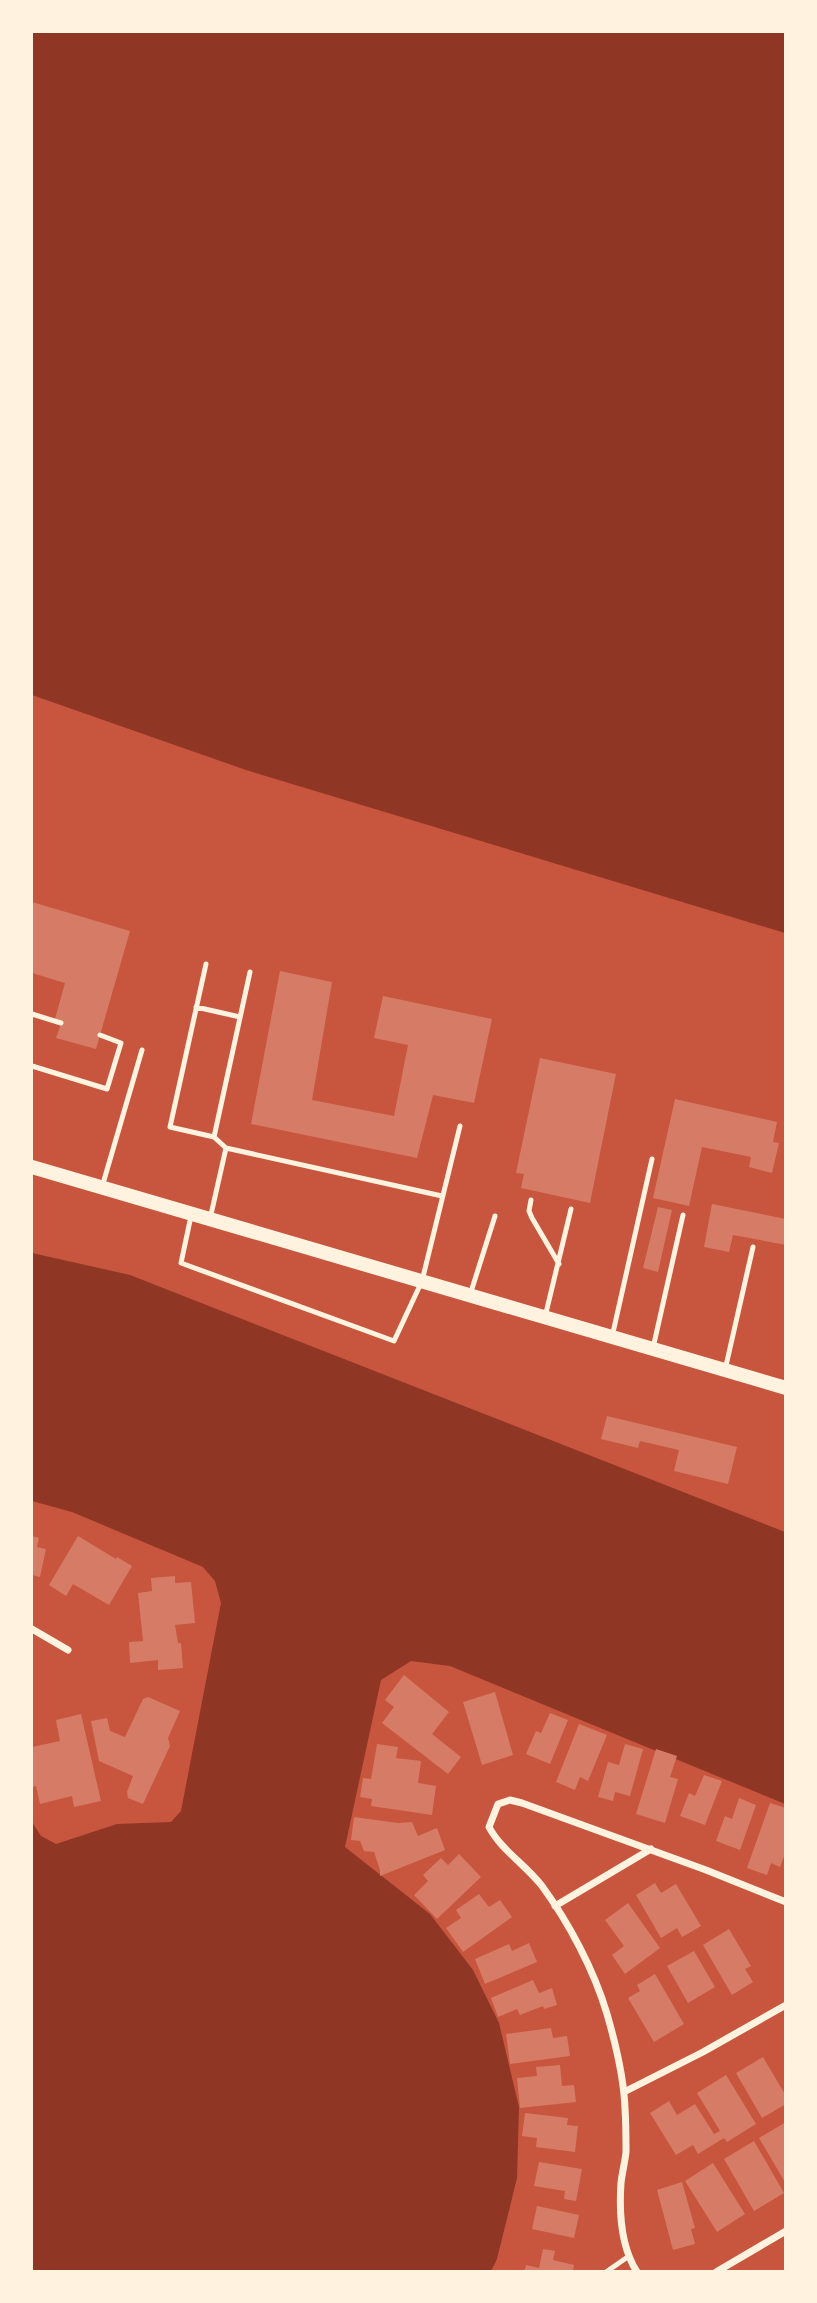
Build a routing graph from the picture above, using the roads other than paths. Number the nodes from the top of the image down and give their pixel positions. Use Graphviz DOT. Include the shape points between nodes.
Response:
graph roads {
  1 [pos="206,964"];
  2 [pos="250,972"];
  3 [pos="197,1007"];
  4 [pos="32,1014"];
  5 [pos="240,1017"];
  6 [pos="61,1023"];
  7 [pos="100,1035"];
  8 [pos="142,1050"];
  9 [pos="32,1066"];
  10 [pos="460,1126"];
  11 [pos="215,1137"];
  12 [pos="226,1148"];
  13 [pos="652,1159"];
  14 [pos="32,1167"];
  15 [pos="102,1187"];
  16 [pos="442,1196"];
  17 [pos="531,1200"];
  18 [pos="571,1209"];
  19 [pos="191,1213"];
  20 [pos="683,1215"];
  21 [pos="495,1216"];
  22 [pos="210,1219"];
  23 [pos="753,1247"];
  24 [pos="559,1264"];
  25 [pos="422,1281"];
  26 [pos="470,1295"];
  27 [pos="545,1317"];
  28 [pos="612,1337"];
  29 [pos="653,1349"];
  30 [pos="725,1370"];
  31 [pos="786,1388"];
  32 [pos="32,1629"];
  33 [pos="68,1650"];
  34 [pos="651,1849"];
  35 [pos="786,1902"];
  36 [pos="555,1906"];
  37 [pos="786,2005"];
  38 [pos="624,2092"];
  39 [pos="786,2231"];
  40 [pos="629,2256"];
  41 [pos="606,2272"];
  42 [pos="637,2272"];
  43 [pos="716,2272"];
  1 -- 3 [label="lane"];
  2 -- 5 [label="lane"];
  3 -- 5 [label="lane"];
  3 -- 11 [label="lane" via="170,1127"];
  4 -- 6 [label="lane"];
  5 -- 11 [label="lane"];
  7 -- 9 [label="lane" via="121,1043 107,1089"];
  8 -- 15 [label="lane"];
  10 -- 16 [label="lane"];
  11 -- 12 [label="lane"];
  12 -- 16 [label="lane"];
  12 -- 22 [label="lane"];
  13 -- 28 [label="lane"];
  14 -- 15 [label="main road"];
  15 -- 19 [label="main road"];
  16 -- 25 [label="lane"];
  17 -- 24 [label="lane" via="532,1218"];
  18 -- 24 [label="lane"];
  19 -- 22 [label="main road"];
  19 -- 25 [label="lane" via="181,1263 394,1341"];
  20 -- 29 [label="lane"];
  21 -- 26 [label="lane"];
  22 -- 25 [label="main road"];
  23 -- 30 [label="lane"];
  24 -- 27 [label="lane"];
  25 -- 26 [label="main road"];
  26 -- 27 [label="main road"];
  27 -- 28 [label="main road"];
  28 -- 29 [label="main road"];
  29 -- 30 [label="main road"];
  30 -- 31 [label="main road"];
  32 -- 33 [label="street"];
  34 -- 35 [label="street"];
  34 -- 36 [label="street"];
  34 -- 36 [label="street" via="523,1803 510,1800 498,1804 489,1827 495,1839 542,1886"];
  36 -- 38 [label="street" via="607,2012"];
  37 -- 38 [label="street"];
  38 -- 40 [label="street" via="626,2153 621,2212"];
  39 -- 43 [label="street"];
  40 -- 41 [label="lane"];
  40 -- 42 [label="street"];
}
